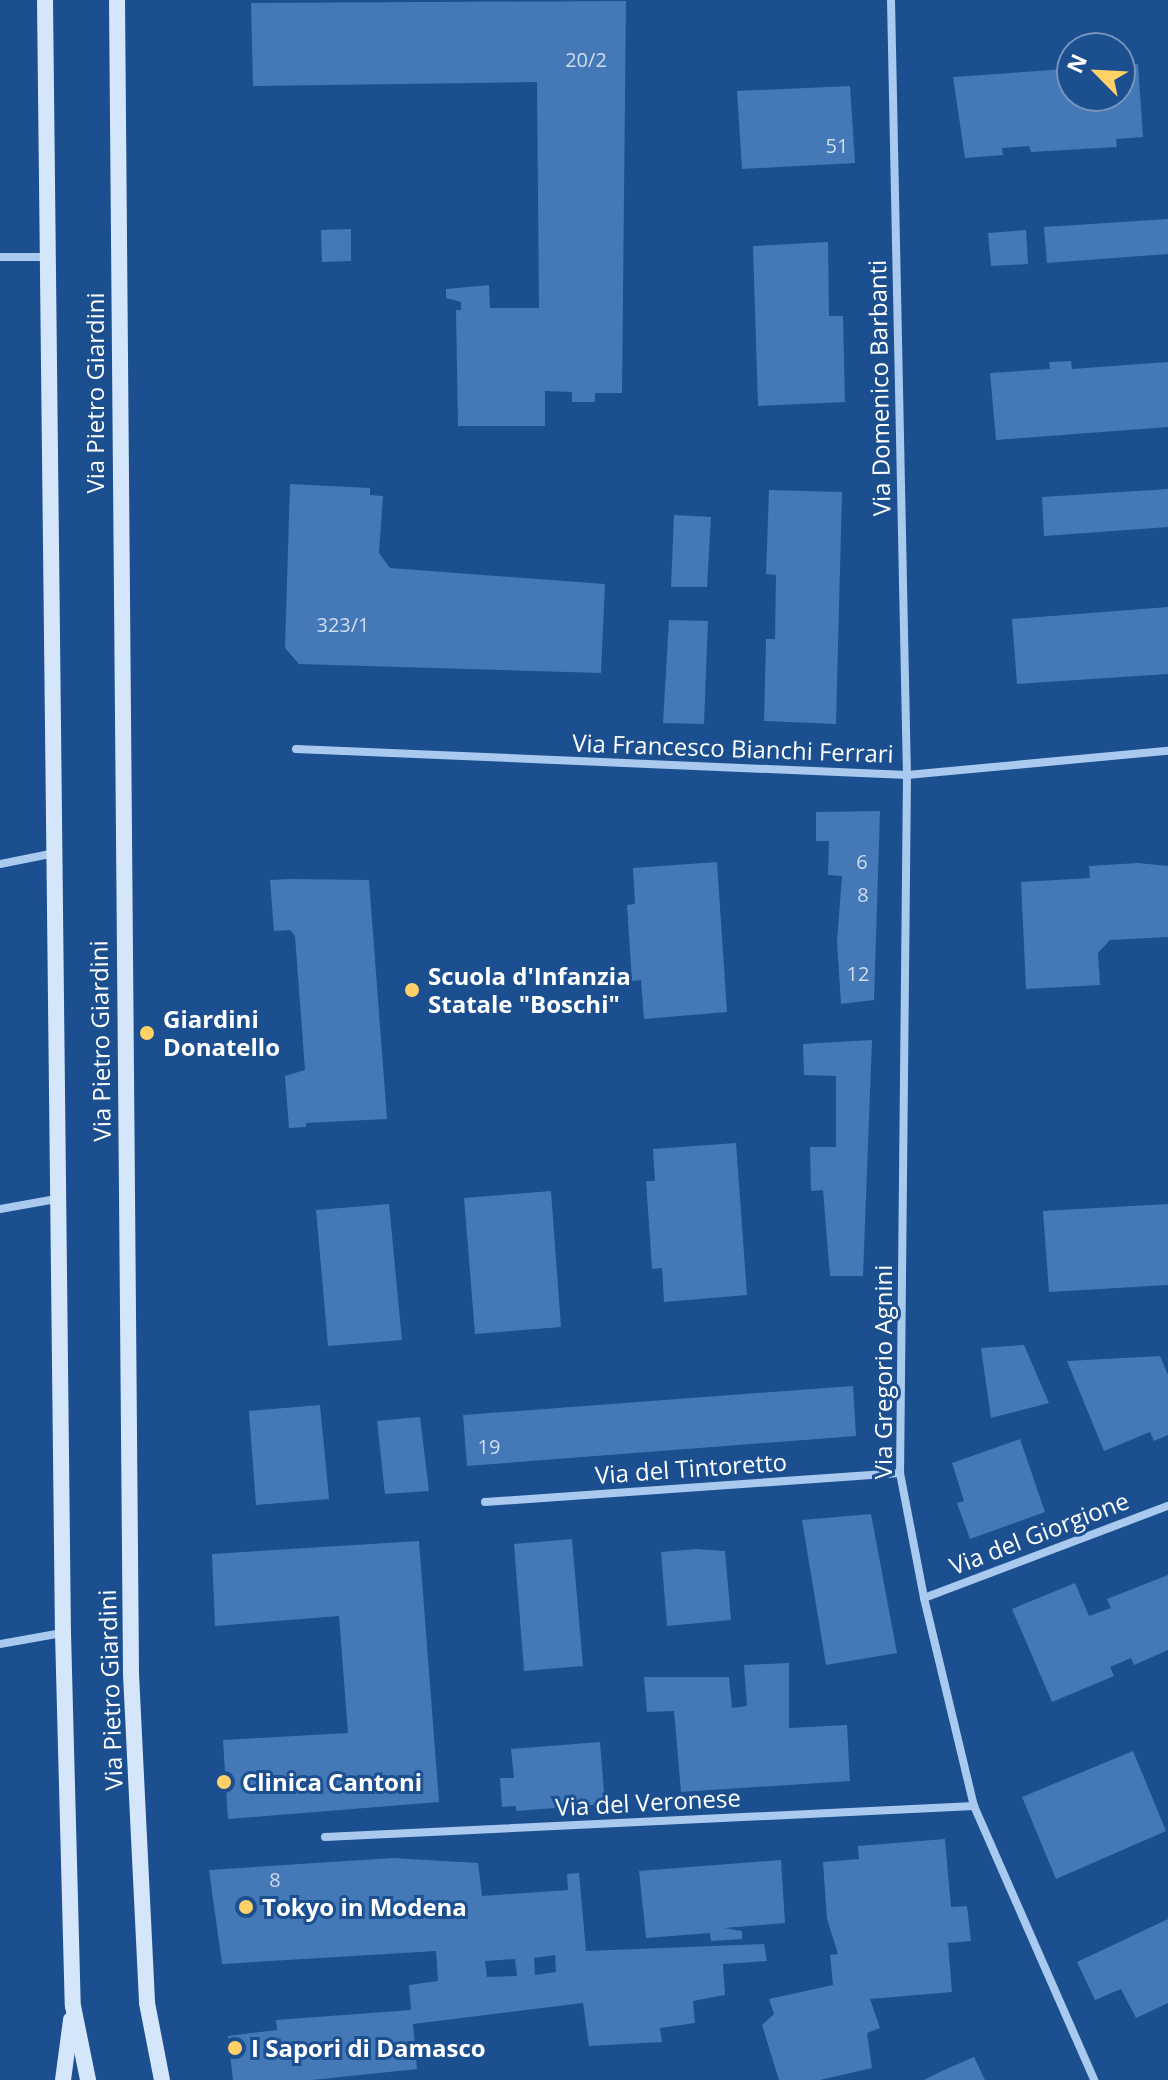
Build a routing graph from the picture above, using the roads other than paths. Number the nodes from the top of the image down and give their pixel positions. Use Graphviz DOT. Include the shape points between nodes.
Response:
graph roads {
  1 [pos="45,0"];
  2 [pos="117,0"];
  3 [pos="891,0"];
  4 [pos="0,257"];
  5 [pos="51,257"];
  6 [pos="296,749"];
  7 [pos="1168,751"];
  8 [pos="907,775"];
  9 [pos="50,854"];
  10 [pos="0,864"];
  11 [pos="56,1199"];
  12 [pos="0,1209"];
  13 [pos="900,1473"];
  14 [pos="485,1502"];
  15 [pos="1168,1506"];
  16 [pos="924,1598"];
  17 [pos="63,1633"];
  18 [pos="0,1644"];
  19 [pos="974,1806"];
  20 [pos="325,1837"];
  21 [pos="73,2006"];
  22 [pos="63,2080"];
  23 [pos="88,2080"];
  24 [pos="162,2080"];
  25 [pos="1094,2080"];
  1 -- 5 [label="street, Via Pietro Giardini"];
  2 -- 24 [label="street, Via Pietro Giardini" via="131,1674 147,2003"];
  3 -- 8 [label="street, Via Domenico Barbanti"];
  4 -- 5 [label="street"];
  5 -- 9 [label="street, Via Pietro Giardini"];
  6 -- 8 [label="street, Via Francesco Bianchi Ferrari"];
  7 -- 8 [label="street, Via Francesco Bianchi Ferrari"];
  8 -- 13 [label="street, Via Gregorio Agnini"];
  9 -- 10 [label="street"];
  9 -- 11 [label="street, Via Pietro Giardini"];
  11 -- 12 [label="street"];
  11 -- 17 [label="street, Via Pietro Giardini"];
  13 -- 14 [label="street, Via del Tintoretto"];
  13 -- 16 [label="street, Via Gregorio Agnini"];
  15 -- 16 [label="street, Via del Giorgione"];
  16 -- 19 [label="street, Via Gregorio Agnini"];
  17 -- 18 [label="street"];
  17 -- 21 [label="street, Via Pietro Giardini"];
  19 -- 20 [label="street, Via del Veronese"];
  19 -- 25 [label="street, Via Gregorio Agnini"];
  21 -- 22 [label="street, Via Pietro Giardini"];
  21 -- 23 [label="street, Via Pietro Giardini"];
}
